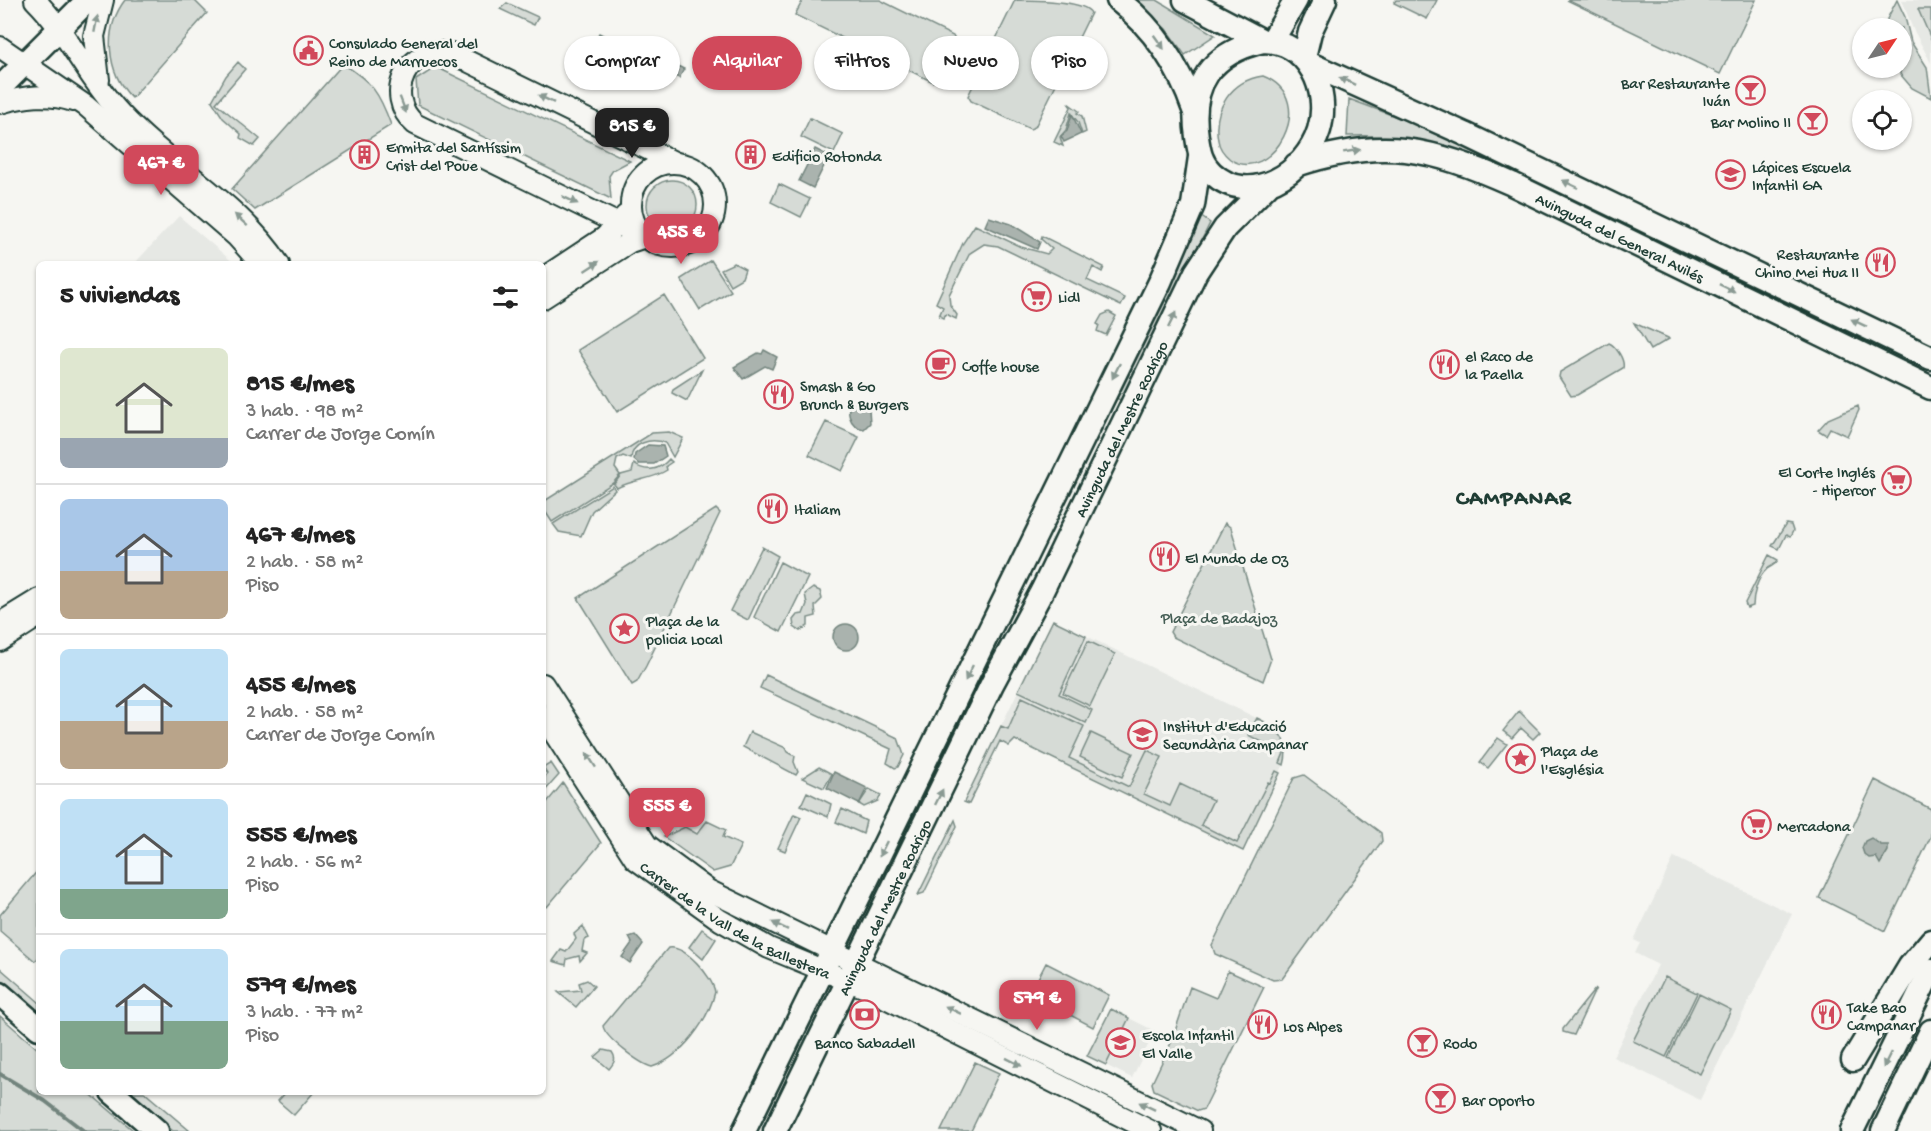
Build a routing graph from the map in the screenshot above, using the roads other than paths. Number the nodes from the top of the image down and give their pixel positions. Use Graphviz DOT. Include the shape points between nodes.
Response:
graph roads {
  1 [pos="35,0"];
  2 [pos="88,0"];
  3 [pos="103,0"];
  4 [pos="1118,0"];
  5 [pos="1185,0"];
  6 [pos="1296,0"];
  7 [pos="1325,0"];
  8 [pos="60,27"];
  9 [pos="1268,41"];
  10 [pos="0,47"];
  11 [pos="1306,60"];
  12 [pos="24,64"];
  13 [pos="0,88"];
  14 [pos="101,91"];
  15 [pos="0,103"];
  16 [pos="86,106"];
  17 [pos="1194,110"];
  18 [pos="1200,157"];
  19 [pos="674,162"];
  20 [pos="1296,165"];
  21 [pos="1267,186"];
  22 [pos="625,216"];
  23 [pos="1579,217"];
  24 [pos="1662,229"];
  25 [pos="645,237"];
  26 [pos="258,261"];
  27 [pos="277,261"];
  28 [pos="546,276"];
  29 [pos="546,296"];
  30 [pos="1931,358"];
  31 [pos="1876,360"];
  32 [pos="1931,372"];
  33 [pos="1931,388"];
  34 [pos="1079,452"];
  35 [pos="1012,583"];
  36 [pos="1042,591"];
  37 [pos="36,600"];
  38 [pos="36,618"];
  39 [pos="0,623"];
  40 [pos="0,641"];
  41 [pos="992,684"];
  42 [pos="546,689"];
  43 [pos="546,721"];
  44 [pos="1931,941"];
  45 [pos="833,951"];
  46 [pos="1931,970"];
  47 [pos="823,972"];
  48 [pos="854,972"];
  49 [pos="0,994"];
  50 [pos="806,1005"];
  51 [pos="36,1025"];
  52 [pos="1931,1031"];
  53 [pos="1852,1060"];
  54 [pos="116,1095"];
  55 [pos="158,1131"];
  56 [pos="744,1131"];
  57 [pos="758,1131"];
  58 [pos="776,1131"];
  59 [pos="1151,1131"];
  60 [pos="1200,1131"];
  61 [pos="1852,1131"];
  62 [pos="1883,1131"];
  1 -- 8 [label="street"];
  2 -- 8 [label="main road"];
  14 -- 3 [label="street, one-way" via="93,48"];
  4 -- 17 [label="main road, one-way" via="1163,46 1180,74"];
  5 -- 9 [label="main road"];
  6 -- 9 [label="main road"];
  7 -- 11 [label="main road" via="1310,32"];
  8 -- 12 [label="main road"];
  8 -- 14 [label="street"];
  9 -- 11 [label="main road" via="1286,45"];
  9 -- 17 [label="main road" via="1231,52 1212,68 1203,80"];
  10 -- 12 [label="street"];
  11 -- 20 [label="main road" via="1319,86 1321,120 1319,132"];
  24 -- 11 [label="main road, Avinguda del General Avilés, one-way"];
  12 -- 13 [label="main road"];
  12 -- 16 [label="street"];
  27 -- 14 [label="street, one-way" via="253,230 121,115"];
  15 -- 16 [label="street" via="49,96"];
  16 -- 26 [label="street" via="237,237"];
  17 -- 18 [label="main road"];
  18 -- 21 [label="main road" via="1221,182 1250,188"];
  18 -- 34 [label="main road, Avinguda del Mestre Rodrigo, one-way" via="1193,205 1177,245"];
  19 -- 22 [label="street" via="654,166 643,174 635,184"];
  19 -- 22 [label="street, one-way" via="451,53 429,53 404,71 400,97 415,124"];
  19 -- 25 [label="street" via="696,170 709,182 715,204 711,223 702,235 684,246 669,247"];
  20 -- 21 [label="main road"];
  20 -- 23 [label="main road, Avinguda del General Avilés, one-way" via="1373,148 1419,150 1482,171"];
  36 -- 21 [label="main road, Avinguda del Mestre Rodrigo, one-way" via="1196,272 1225,228"];
  22 -- 25 [label="street"];
  22 -- 28 [label="street" via="592,246"];
  23 -- 24 [label="main road" via="1595,212 1644,235 1651,236"];
  23 -- 31 [label="main road, Avinguda del General Avilés, one-way"];
  30 -- 24 [label="main road, Avinguda del General Avilés, one-way"];
  29 -- 25 [label="street, one-way" via="630,242"];
  31 -- 32 [label="main road" via="1886,352"];
  31 -- 33 [label="main road, Avinguda del General Avilés"];
  34 -- 35 [label="main road, Avinguda del Mestre Rodrigo"];
  34 -- 36 [label="main road" via="1077,481 1038,565"];
  35 -- 41 [label="main road, Avinguda del Mestre Rodrigo" via="1015,609 993,658"];
  35 -- 45 [label="main road, Avinguda del Mestre Rodrigo, one-way"];
  36 -- 41 [label="main road, Avinguda del Mestre Rodrigo"];
  37 -- 39 [label="street"];
  38 -- 40 [label="street"];
  48 -- 41 [label="main road, Avinguda del Mestre Rodrigo, one-way"];
  45 -- 42 [label="street, Carrer de la Vall de la Ballestera, one-way" via="715,893 654,853"];
  43 -- 47 [label="street, Carrer de la Vall de la Ballestera" via="635,859 746,936"];
  44 -- 53 [label="main road" via="1910,966"];
  45 -- 47 [label="main road, Avinguda del Mestre Rodrigo"];
  45 -- 48 [label="street, Carrer de la Vall de la Ballestera"];
  46 -- 61 [label="main road, one-way"];
  47 -- 48 [label="street, Carrer de la Vall de la Ballestera"];
  47 -- 50 [label="main road, Avinguda del Mestre Rodrigo"];
  48 -- 58 [label="main road, Avinguda del Mestre Rodrigo"];
  48 -- 59 [label="street, Carrer de la Vall de la Ballestera, one-way"];
  60 -- 48 [label="street, Carrer de la Vall de la Ballestera, one-way"];
  49 -- 51 [label="main road"];
  50 -- 56 [label="main road, Avinguda del Mestre Rodrigo"];
  50 -- 57 [label="main road, Avinguda del Mestre Rodrigo" via="799,1048"];
  52 -- 62 [label="main road"];
  54 -- 55 [label="main road"];
}
